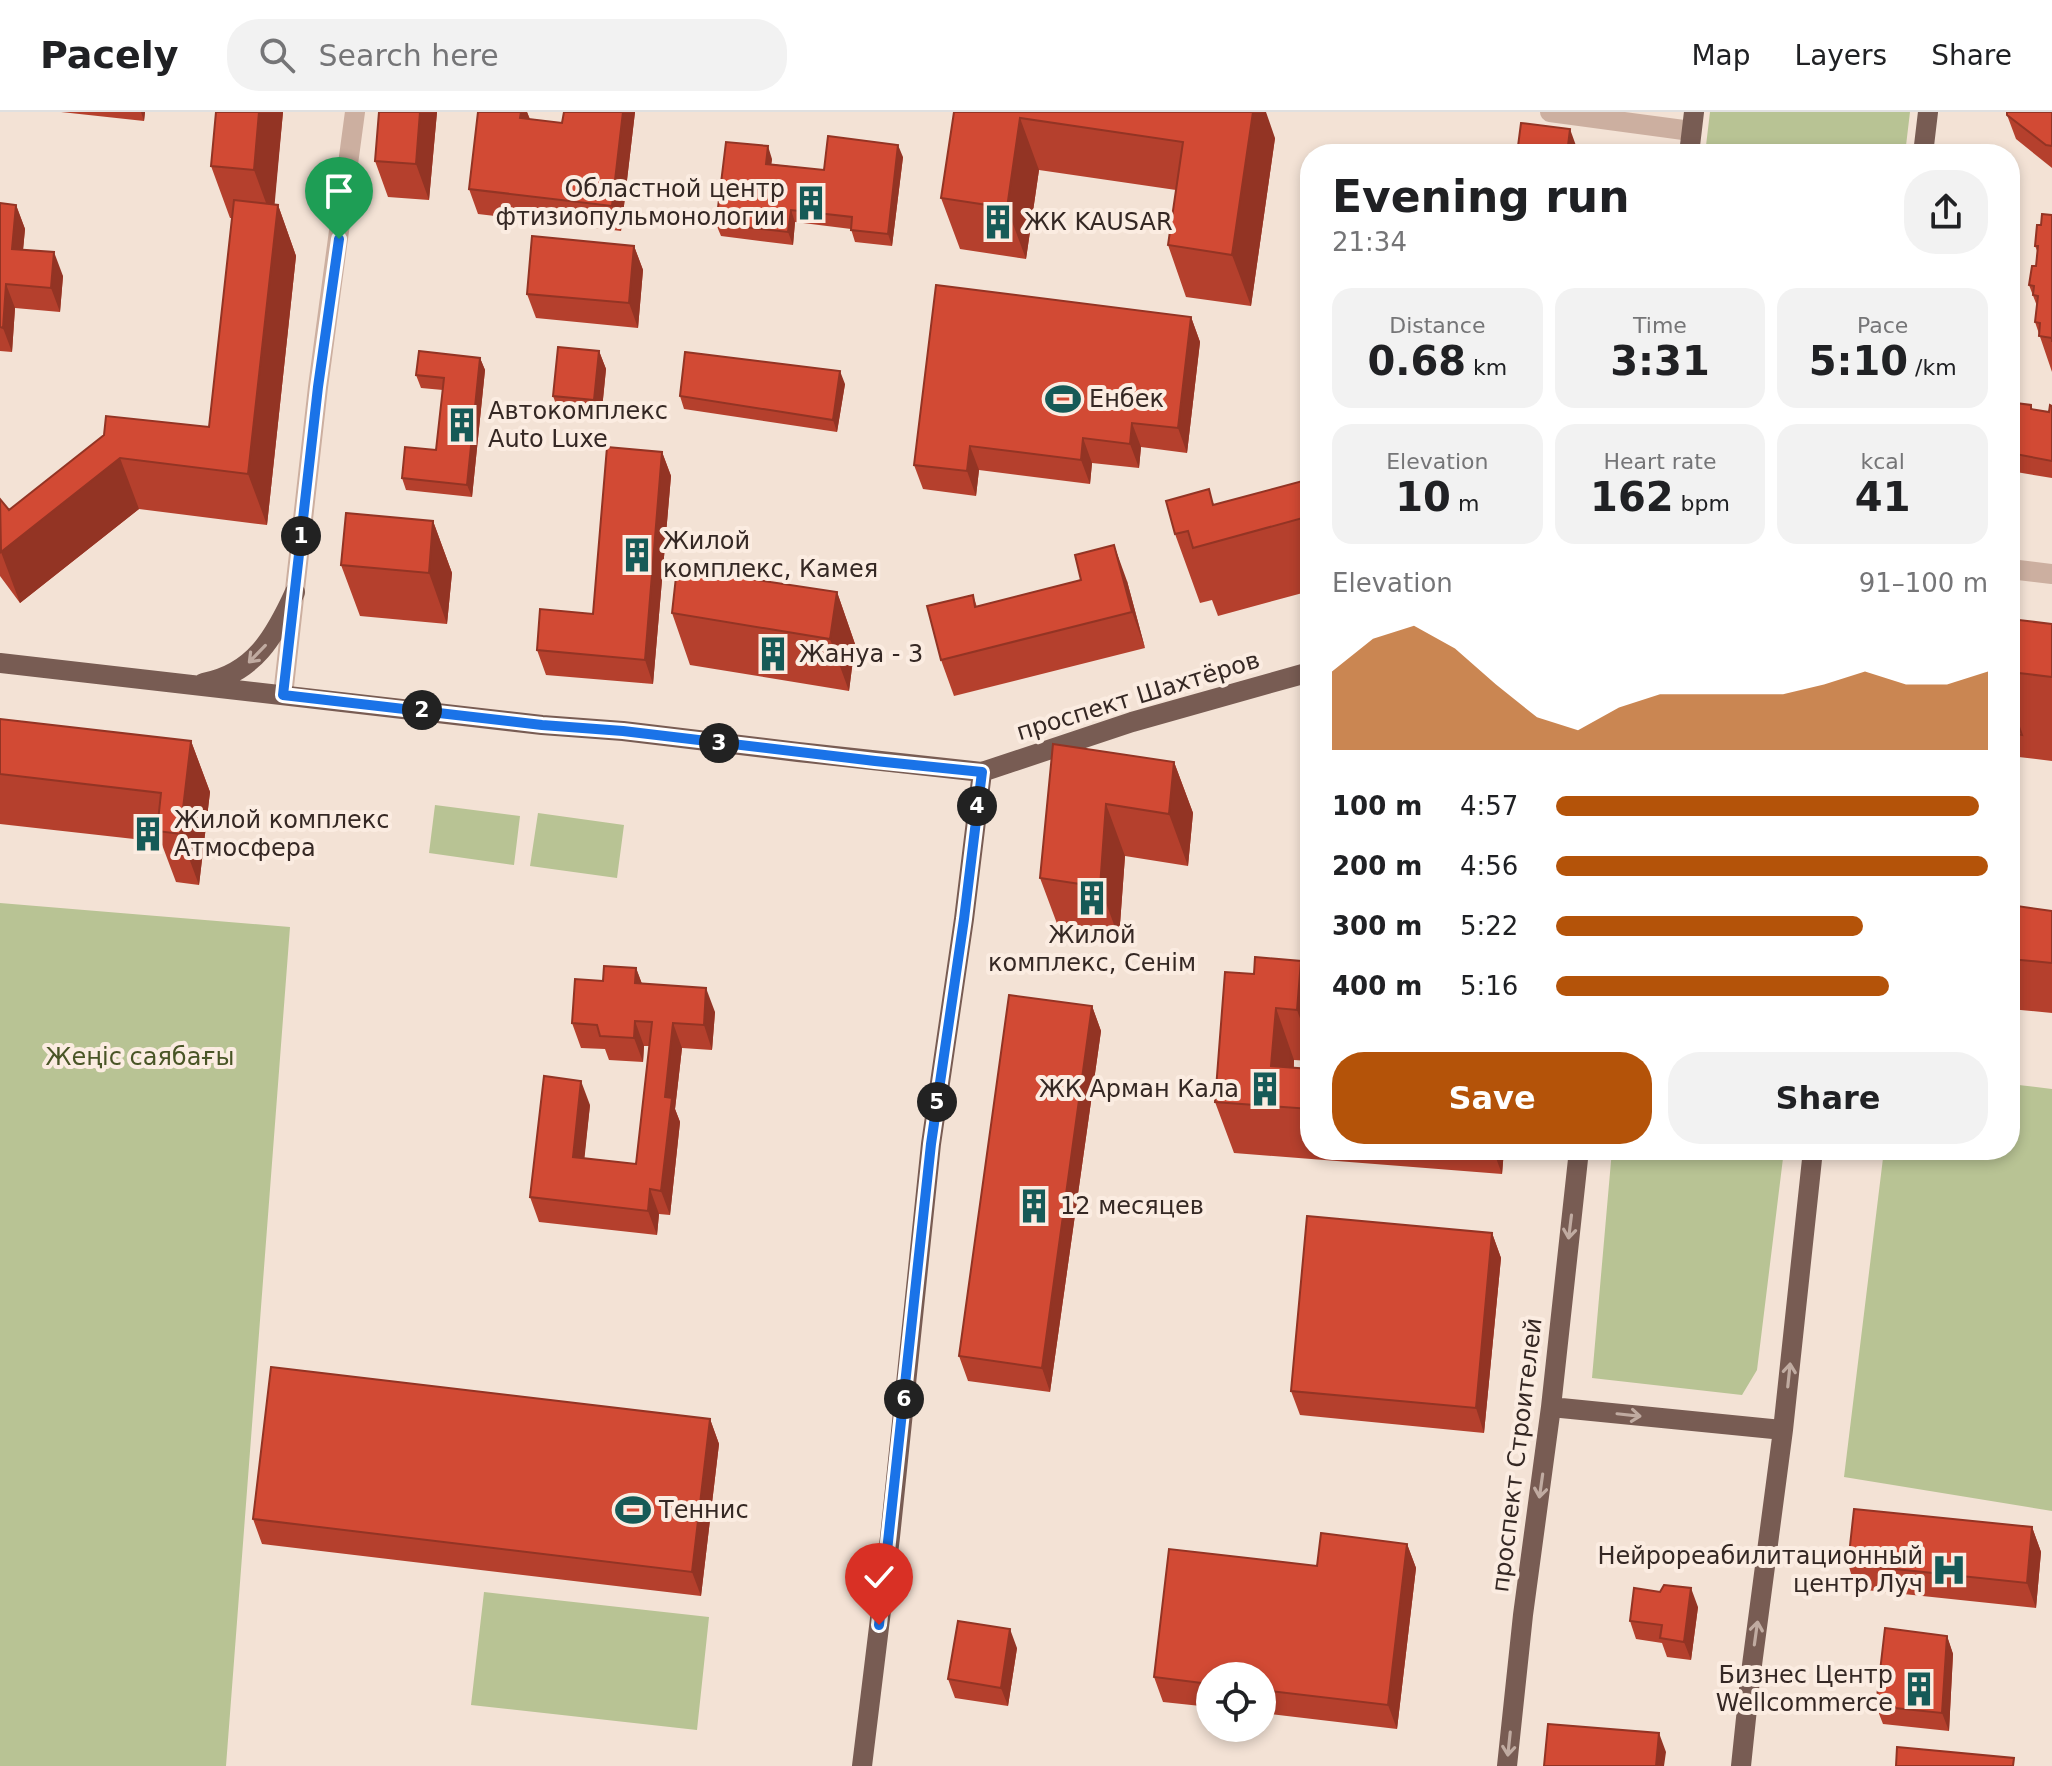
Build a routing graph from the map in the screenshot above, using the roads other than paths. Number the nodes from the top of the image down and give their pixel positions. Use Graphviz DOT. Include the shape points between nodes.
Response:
graph roads {
  1 [pos="355,112"];
  2 [pos="1550,112"];
  3 [pos="1928,112"];
  4 [pos="1693,122"];
  5 [pos="1690,144"];
  6 [pos="1924,144"];
  7 [pos="2020,570"];
  8 [pos="2052,574"];
  9 [pos="295,592"];
  10 [pos="0,663"];
  11 [pos="1300,675"];
  12 [pos="193,685"];
  13 [pos="283,695"];
  14 [pos="982,772"];
  15 [pos="1578,1160"];
  16 [pos="1812,1160"];
  17 [pos="1551,1407"];
  18 [pos="1783,1430"];
  19 [pos="862,1766"];
  20 [pos="1507,1766"];
  21 [pos="1741,1766"];
  1 -- 9 [label="street"];
  2 -- 4 [label="street"];
  3 -- 6 [label="main road"];
  4 -- 5 [label="main road"];
  7 -- 8 [label="street"];
  9 -- 12 [label="main road, one-way" via="280,626 242,669"];
  9 -- 13 [label="street"];
  10 -- 12 [label="main road, проспект Шахтёров"];
  11 -- 14 [label="main road, проспект Шахтёров"];
  12 -- 13 [label="main road, проспект Шахтёров"];
  13 -- 14 [label="main road, проспект Шахтёров"];
  14 -- 19 [label="main road" via="931,1144"];
  15 -- 17 [label="main road, проспект Строителей, one-way"];
  18 -- 16 [label="main road, one-way"];
  17 -- 18 [label="main road, one-way"];
  17 -- 20 [label="main road, проспект Строителей, one-way"];
  21 -- 18 [label="main road, one-way"];
}
